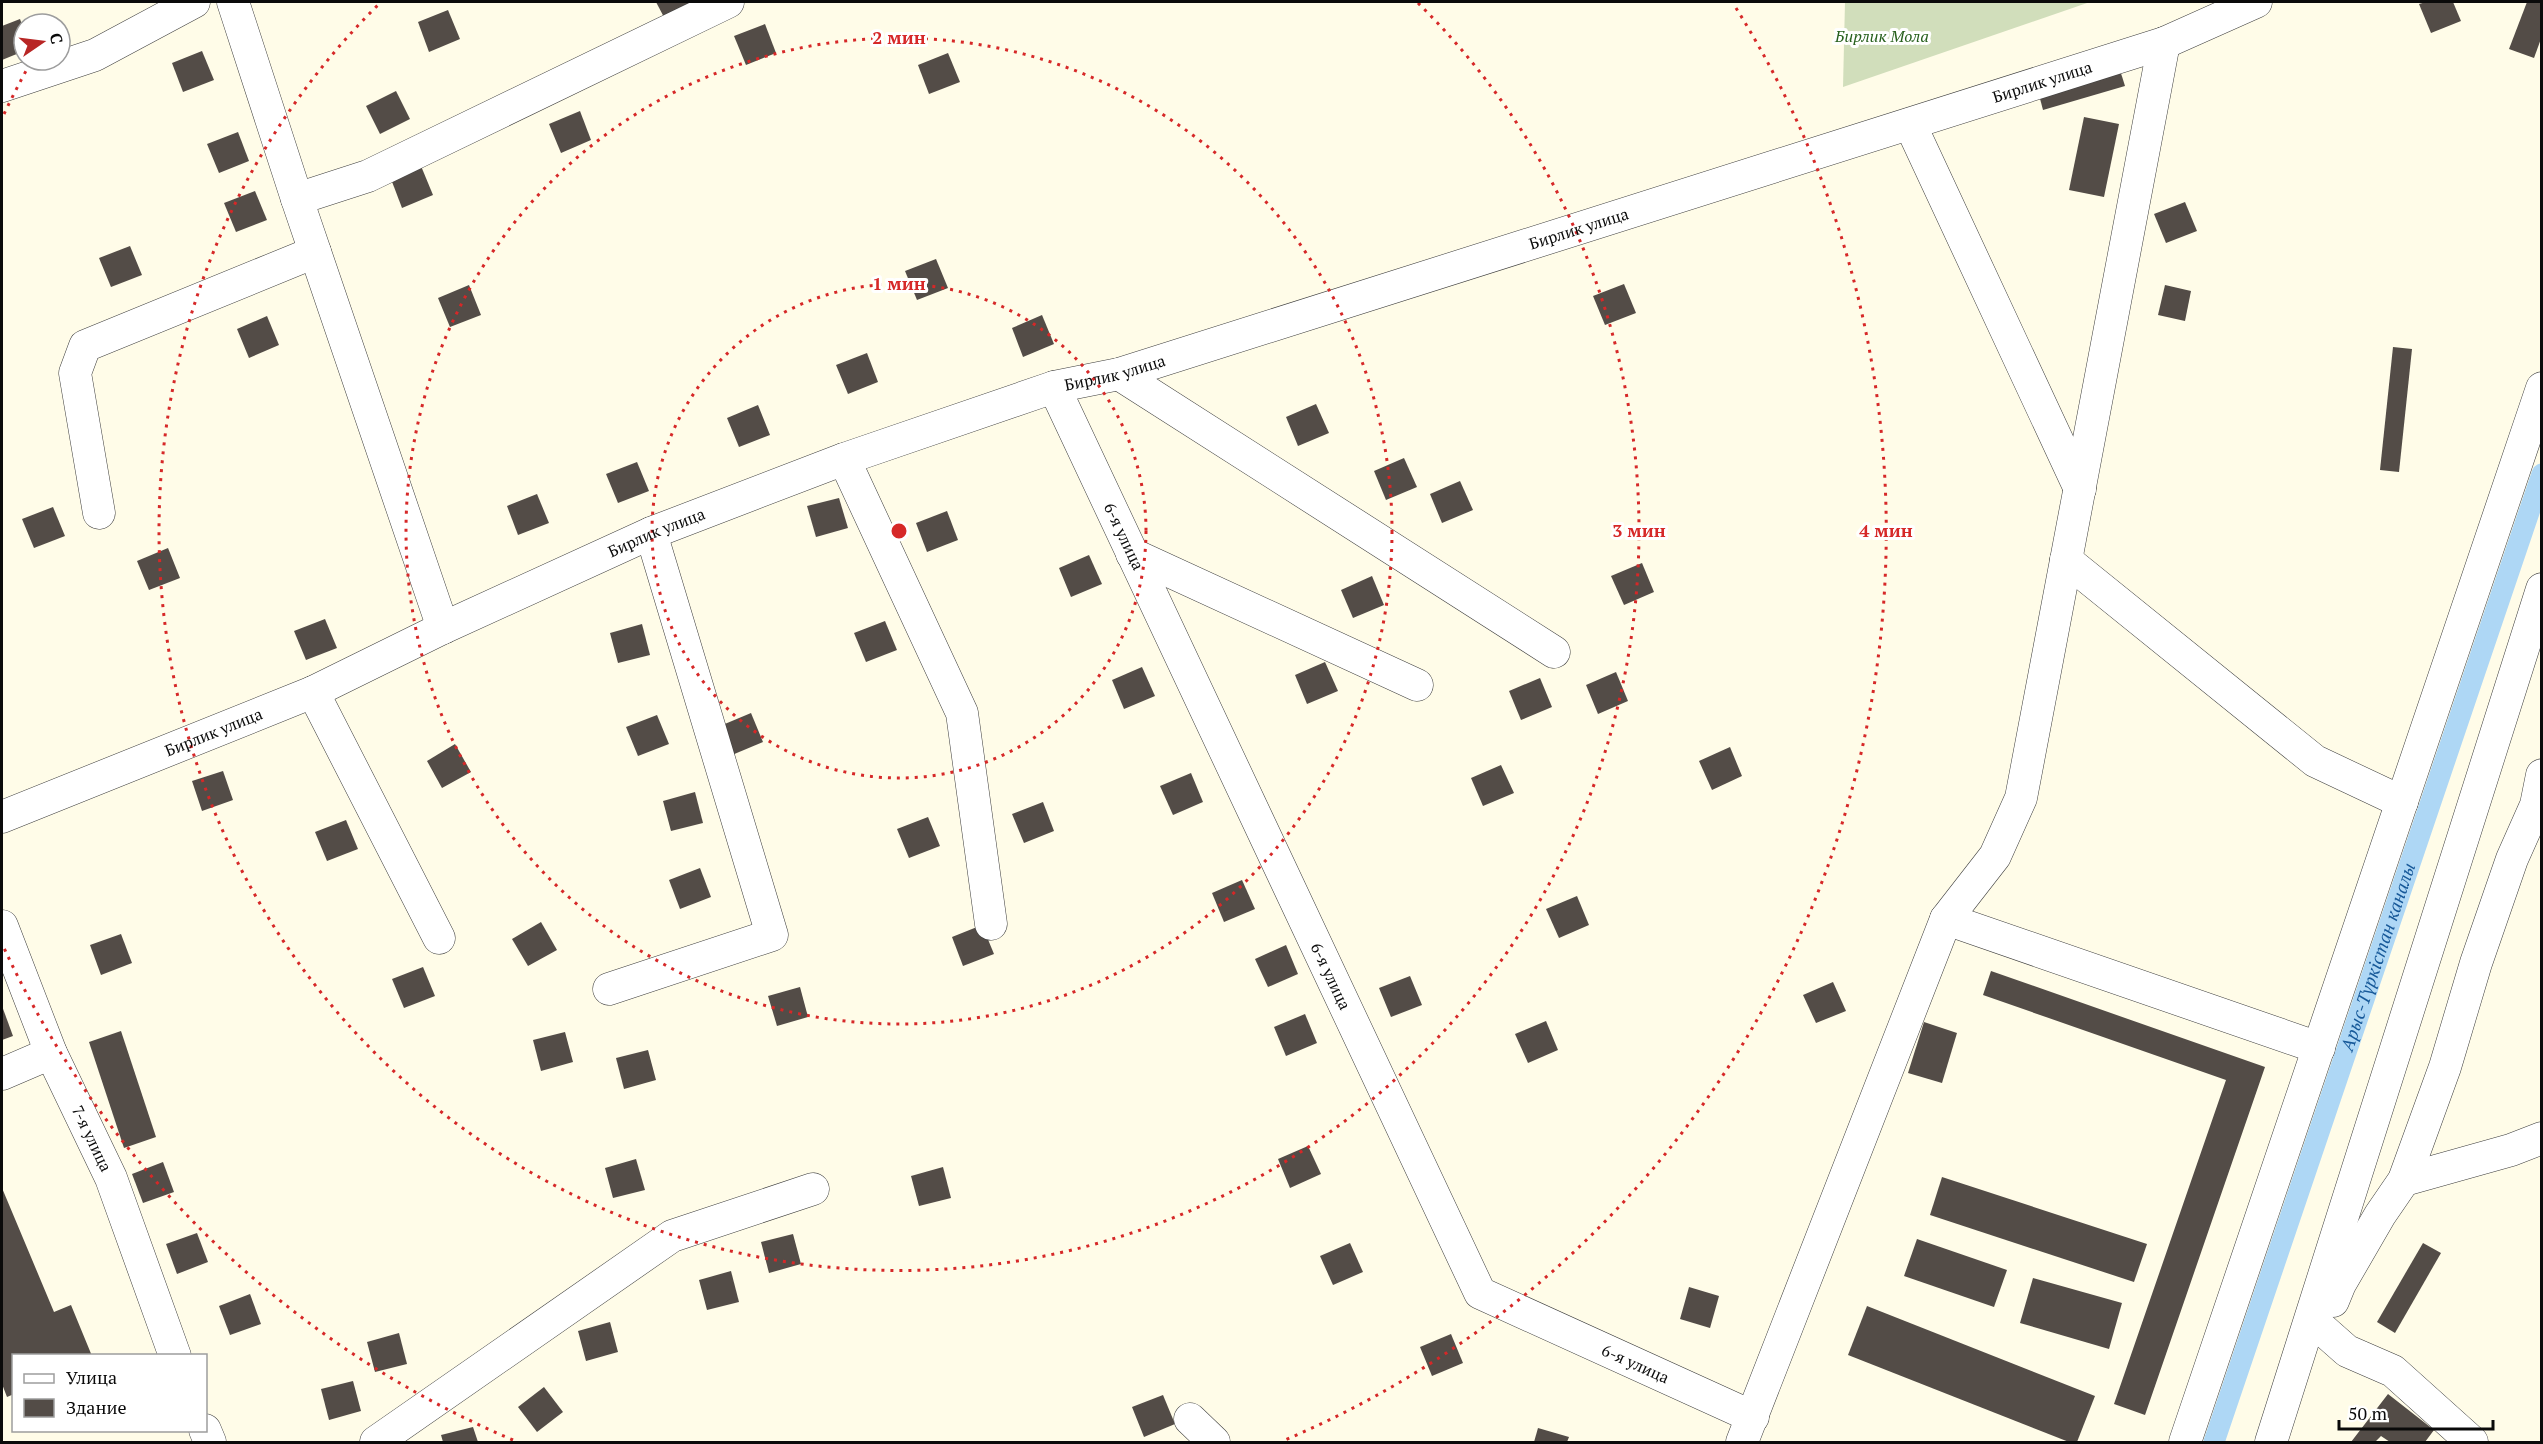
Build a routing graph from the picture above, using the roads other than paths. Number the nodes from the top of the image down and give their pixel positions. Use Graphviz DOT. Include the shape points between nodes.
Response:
graph roads {
  1 [pos="194,2"];
  2 [pos="233,2"];
  3 [pos="728,2"];
  4 [pos="2256,2"];
  5 [pos="2164,43"];
  6 [pos="2,86"];
  7 [pos="1910,124"];
  8 [pos="297,199"];
  9 [pos="315,252"];
  10 [pos="1119,374"];
  11 [pos="1054,387"];
  12 [pos="2541,388"];
  13 [pos="844,459"];
  14 [pos="2079,489"];
  15 [pos="99,513"];
  16 [pos="651,533"];
  17 [pos="1132,554"];
  18 [pos="2066,560"];
  19 [pos="2541,589"];
  20 [pos="443,628"];
  21 [pos="1554,652"];
  22 [pos="1418,685"];
  23 [pos="313,692"];
  24 [pos="2402,802"];
  25 [pos="2540,802"];
  26 [pos="2,817"];
  27 [pos="1946,919"];
  28 [pos="991,924"];
  29 [pos="2,926"];
  30 [pos="439,938"];
  31 [pos="609,989"];
  32 [pos="2319,1048"];
  33 [pos="51,1053"];
  34 [pos="2,1074"];
  35 [pos="2541,1138"];
  36 [pos="2404,1180"];
  37 [pos="813,1189"];
  38 [pos="2316,1326"];
  39 [pos="174,1354"];
  40 [pos="1190,1419"];
  41 [pos="1748,1430"];
  42 [pos="376,1443"];
  43 [pos="1214,1443"];
  44 [pos="2185,1443"];
  45 [pos="2271,1443"];
  46 [pos="2472,1443"];
  1 -- 6 [label="street" via="95,56"];
  2 -- 8 [label="street"];
  3 -- 8 [label="street" via="368,176"];
  4 -- 5 [label="street, Бирлик улица"];
  5 -- 7 [label="street, Бирлик улица"];
  5 -- 14 [label="street"];
  7 -- 10 [label="street, Бирлик улица"];
  7 -- 14 [label="street"];
  8 -- 9 [label="street"];
  9 -- 15 [label="street" via="85,346 75,373"];
  9 -- 20 [label="street"];
  10 -- 11 [label="street, Бирлик улица"];
  10 -- 21 [label="street"];
  11 -- 13 [label="street, Бирлик улица"];
  11 -- 17 [label="street, 6-я улица"];
  12 -- 24 [label="street"];
  13 -- 16 [label="street, Бирлик улица"];
  13 -- 28 [label="street" via="962,713"];
  14 -- 18 [label="street"];
  16 -- 20 [label="street, Бирлик улица"];
  16 -- 31 [label="street" via="772,934"];
  17 -- 22 [label="street"];
  17 -- 41 [label="street, 6-я улица" via="1480,1293"];
  18 -- 24 [label="street" via="2315,761"];
  18 -- 27 [label="street" via="2021,798 1995,856"];
  19 -- 38 [label="street"];
  20 -- 23 [label="street, Бирлик улица"];
  23 -- 26 [label="street, Бирлик улица"];
  23 -- 30 [label="street"];
  24 -- 32 [label="street"];
  25 -- 36 [label="street" via="2512,859"];
  27 -- 32 [label="street"];
  27 -- 41 [label="street"];
  29 -- 33 [label="street, 7-я улица"];
  32 -- 44 [label="street"];
  33 -- 34 [label="street"];
  33 -- 39 [label="street, 7-я улица" via="111,1178"];
  35 -- 36 [label="street"];
  36 -- 38 [label="street"];
  37 -- 42 [label="street" via="672,1236"];
  38 -- 45 [label="street"];
  38 -- 46 [label="street" via="2347,1351 2393,1371"];
  40 -- 43 [label="street"];
}
